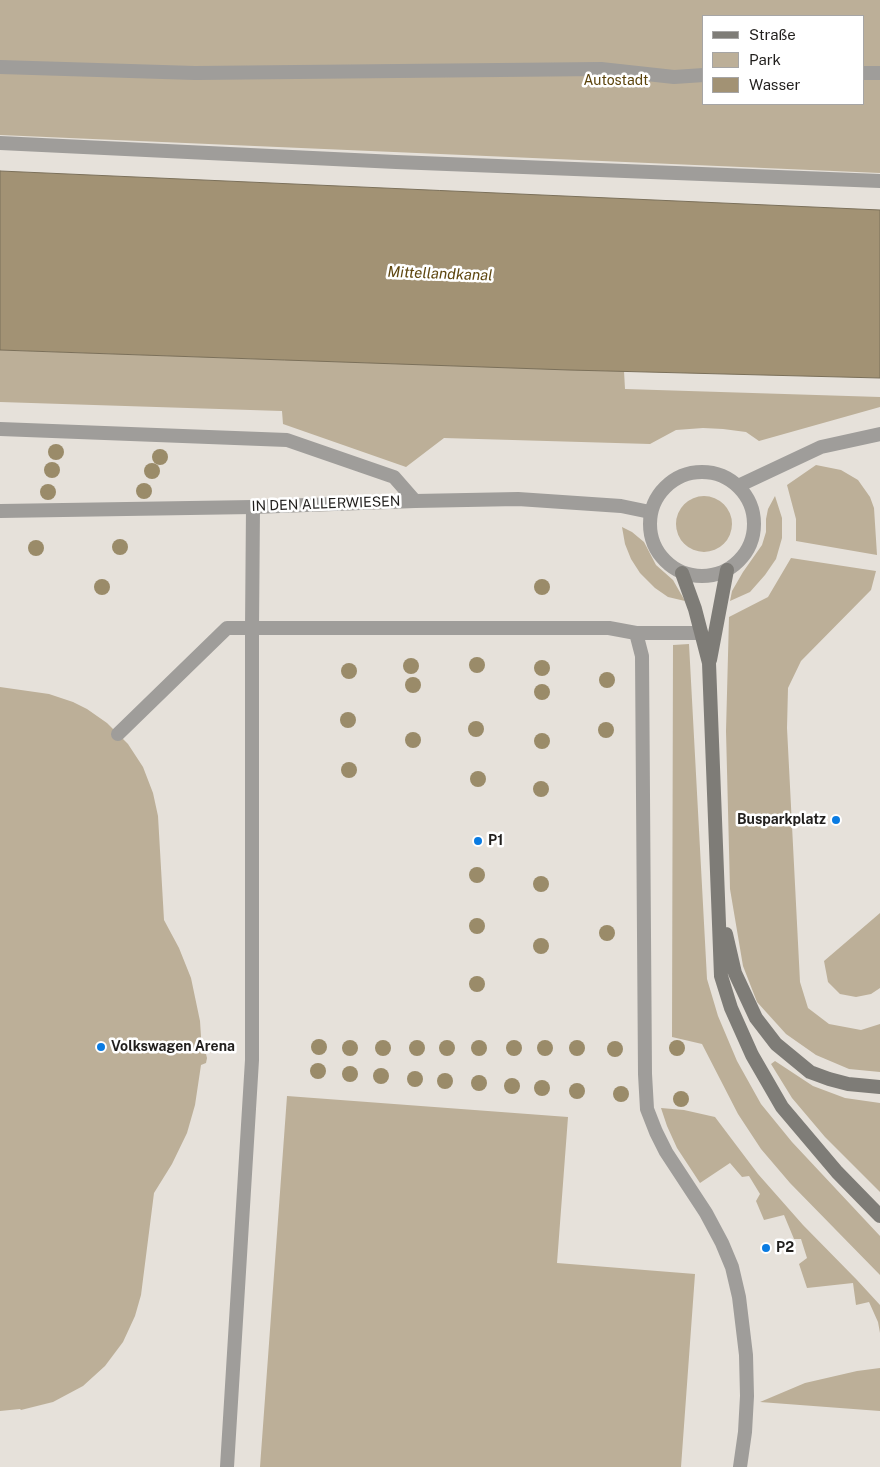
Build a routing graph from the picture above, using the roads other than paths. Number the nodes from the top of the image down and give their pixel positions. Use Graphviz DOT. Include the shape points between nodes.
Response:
graph roads {
  1 [pos="0,67"];
  2 [pos="865,73"];
  3 [pos="880,73"];
  4 [pos="702,75"];
  5 [pos="0,143"];
  6 [pos="880,181"];
  7 [pos="0,429"];
  8 [pos="880,434"];
  9 [pos="738,486"];
  10 [pos="414,501"];
  11 [pos="253,507"];
  12 [pos="0,511"];
  13 [pos="650,512"];
  14 [pos="727,570"];
  15 [pos="682,573"];
  16 [pos="252,628"];
  17 [pos="701,632"];
  18 [pos="636,633"];
  19 [pos="709,663"];
  20 [pos="118,734"];
  21 [pos="718,902"];
  22 [pos="880,1087"];
  23 [pos="880,1216"];
  24 [pos="226,1467"];
  25 [pos="740,1467"];
  1 -- 4 [label="street" via="195,73 601,69 674,77"];
  2 -- 3 [label="street"];
  5 -- 6 [label="street"];
  7 -- 10 [label="street" via="286,440 394,477"];
  8 -- 9 [label="street" via="821,447"];
  9 -- 13 [label="street" via="713,473 703,471 684,475 664,488"];
  9 -- 14 [label="street" via="753,511 754,532 747,552"];
  10 -- 11 [label="street, IN DEN ALLERWIESEN"];
  10 -- 13 [label="street, IN DEN ALLERWIESEN" via="518,499 621,506"];
  11 -- 12 [label="street, IN DEN ALLERWIESEN"];
  11 -- 16 [label="street"];
  13 -- 15 [label="street" via="650,530 656,550"];
  14 -- 15 [label="street" via="709,576"];
  14 -- 19 [label="main road"];
  15 -- 17 [label="main road"];
  16 -- 18 [label="street" via="609,628"];
  16 -- 20 [label="street" via="227,628"];
  16 -- 24 [label="street" via="252,1060"];
  17 -- 18 [label="street"];
  17 -- 19 [label="main road"];
  18 -- 25 [label="street" via="642,656 644,1065 647,1109 666,1152 706,1213 732,1266 746,1355 747,1396"];
  19 -- 21 [label="main road"];
  21 -- 22 [label="main road" via="735,973 756,1018 776,1044 810,1072 848,1084"];
  21 -- 23 [label="main road" via="721,976 752,1055 782,1107 836,1172"];
}
